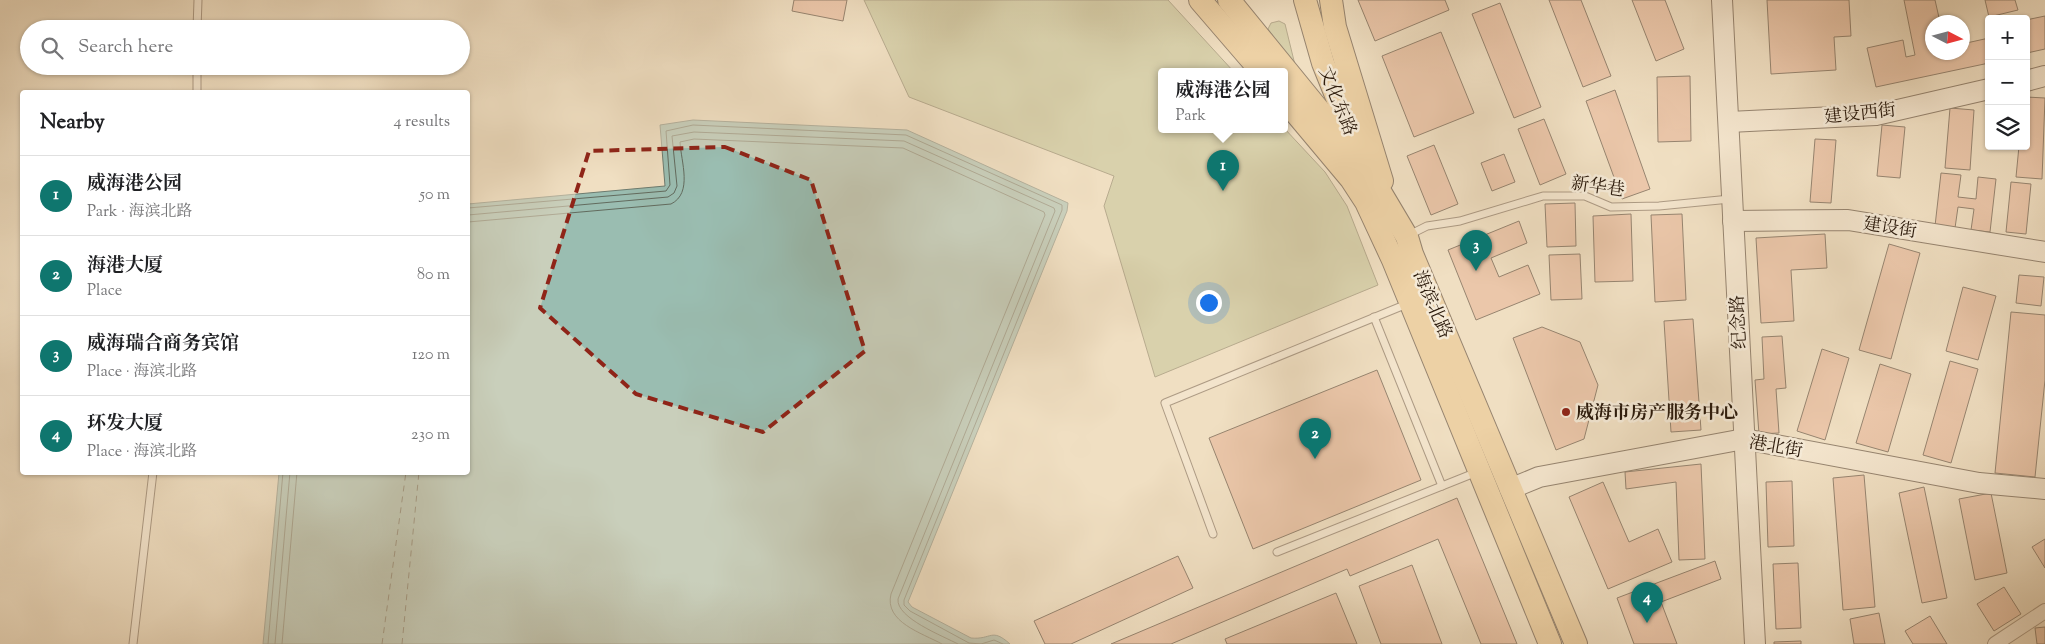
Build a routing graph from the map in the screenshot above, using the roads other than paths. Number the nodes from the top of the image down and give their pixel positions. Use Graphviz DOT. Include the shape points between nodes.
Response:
graph roads {
  1 [pos="198,0"];
  2 [pos="1200,0"];
  3 [pos="1229,0"];
  4 [pos="1305,0"];
  5 [pos="1331,0"];
  6 [pos="1722,0"];
  7 [pos="197,20"];
  8 [pos="1259,68"];
  9 [pos="1284,68"];
  10 [pos="1288,72"];
  11 [pos="197,75"];
  12 [pos="2045,76"];
  13 [pos="2030,80"];
  14 [pos="197,90"];
  15 [pos="1985,90"];
  16 [pos="1288,104"];
  17 [pos="1729,122"];
  18 [pos="1366,168"];
  19 [pos="1732,198"];
  20 [pos="1366,202"];
  21 [pos="1392,212"];
  22 [pos="1733,221"];
  23 [pos="1407,236"];
  24 [pos="1388,250"];
  25 [pos="2045,252"];
  26 [pos="1410,303"];
  27 [pos="1374,317"];
  28 [pos="1744,439"];
  29 [pos="1478,472"];
  30 [pos="153,475"];
  31 [pos="1442,486"];
  32 [pos="1510,489"];
  33 [pos="2045,489"];
  34 [pos="1213,534"];
  35 [pos="1277,552"];
  36 [pos="2045,611"];
  37 [pos="133,644"];
  38 [pos="1550,644"];
  39 [pos="1576,644"];
  40 [pos="1755,644"];
  41 [pos="1995,644"];
  1 -- 7 [label="lane"];
  2 -- 8 [label="main road"];
  3 -- 9 [label="main road, 海滨北路"];
  4 -- 18 [label="main road, 文化东路" via="1323,63"];
  5 -- 21 [label="main road" via="1335,27"];
  6 -- 17 [label="street, 纪念路"];
  10 -- 18 [label="main road, 海滨北路"];
  11 -- 14 [label="lane"];
  12 -- 13 [label="street"];
  15 -- 17 [label="street, 建设西街" via="1876,115"];
  16 -- 20 [label="main road, 海滨北路" via="1351,179"];
  17 -- 19 [label="street, 纪念路"];
  18 -- 20 [label="main road, 文化东路"];
  18 -- 21 [label="main road, 海滨北路"];
  19 -- 22 [label="street, 纪念路"];
  19 -- 23 [label="lane, 新华巷" via="1659,206 1611,207 1585,196 1543,196 1460,221 1427,226"];
  20 -- 24 [label="main road, 海滨北路"];
  21 -- 23 [label="main road, 海滨北路"];
  21 -- 24 [label="main road"];
  22 -- 25 [label="street, 建设街" via="1848,220"];
  22 -- 28 [label="street, 纪念路"];
  23 -- 32 [label="main road, 海滨北路"];
  24 -- 26 [label="main road, 海滨北路"];
  26 -- 27 [label="lane"];
  26 -- 29 [label="main road, 海滨北路"];
  27 -- 31 [label="lane"];
  27 -- 34 [label="lane" via="1165,403"];
  28 -- 32 [label="street, 港北街" via="1539,476"];
  28 -- 33 [label="street, 港北街" via="1979,483"];
  28 -- 40 [label="street, 纪念路"];
  29 -- 31 [label="lane"];
  29 -- 38 [label="main road, 海滨北路"];
  30 -- 37 [label="lane"];
  31 -- 35 [label="lane"];
  32 -- 39 [label="main road, 海滨北路"];
  36 -- 41 [label="street"];
}
